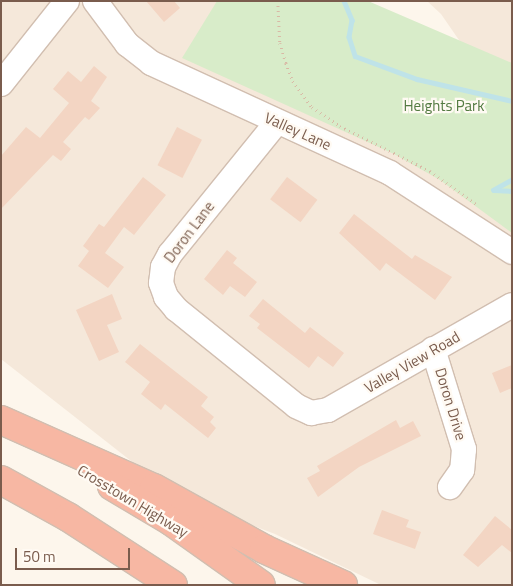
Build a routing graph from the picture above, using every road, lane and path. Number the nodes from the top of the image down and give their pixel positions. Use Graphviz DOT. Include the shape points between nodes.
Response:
graph roads {
  1 [pos="67,1"];
  2 [pos="95,1"];
  3 [pos="278,1"];
  4 [pos="1,84"];
  5 [pos="302,95"];
  6 [pos="277,122"];
  7 [pos="512,252"];
  8 [pos="512,305"];
  9 [pos="434,349"];
  10 [pos="311,413"];
  11 [pos="1,420"];
  12 [pos="1,426"];
  13 [pos="1,480"];
  14 [pos="450,486"];
  15 [pos="173,585"];
  16 [pos="261,585"];
  17 [pos="343,585"];
  1 -- 4 [label="street"];
  2 -- 6 [label="street, Valley Lane" via="127,44 151,63"];
  3 -- 5 [label="path" via="280,43"];
  6 -- 7 [label="street, Valley Lane" via="421,190 495,244"];
  6 -- 10 [label="street, Doron Lane" via="170,254 163,268 161,283 166,297 176,309 296,406"];
  8 -- 9 [label="street, Valley View Road"];
  9 -- 10 [label="street, Valley View Road" via="328,410"];
  9 -- 14 [label="street, Doron Drive" via="464,449 462,470"];
  11 -- 17 [label="highway" via="154,488 264,549"];
  12 -- 16 [label="highway, Crosstown Highway" via="128,494"];
  13 -- 15 [label="highway" via="68,517"];
}
